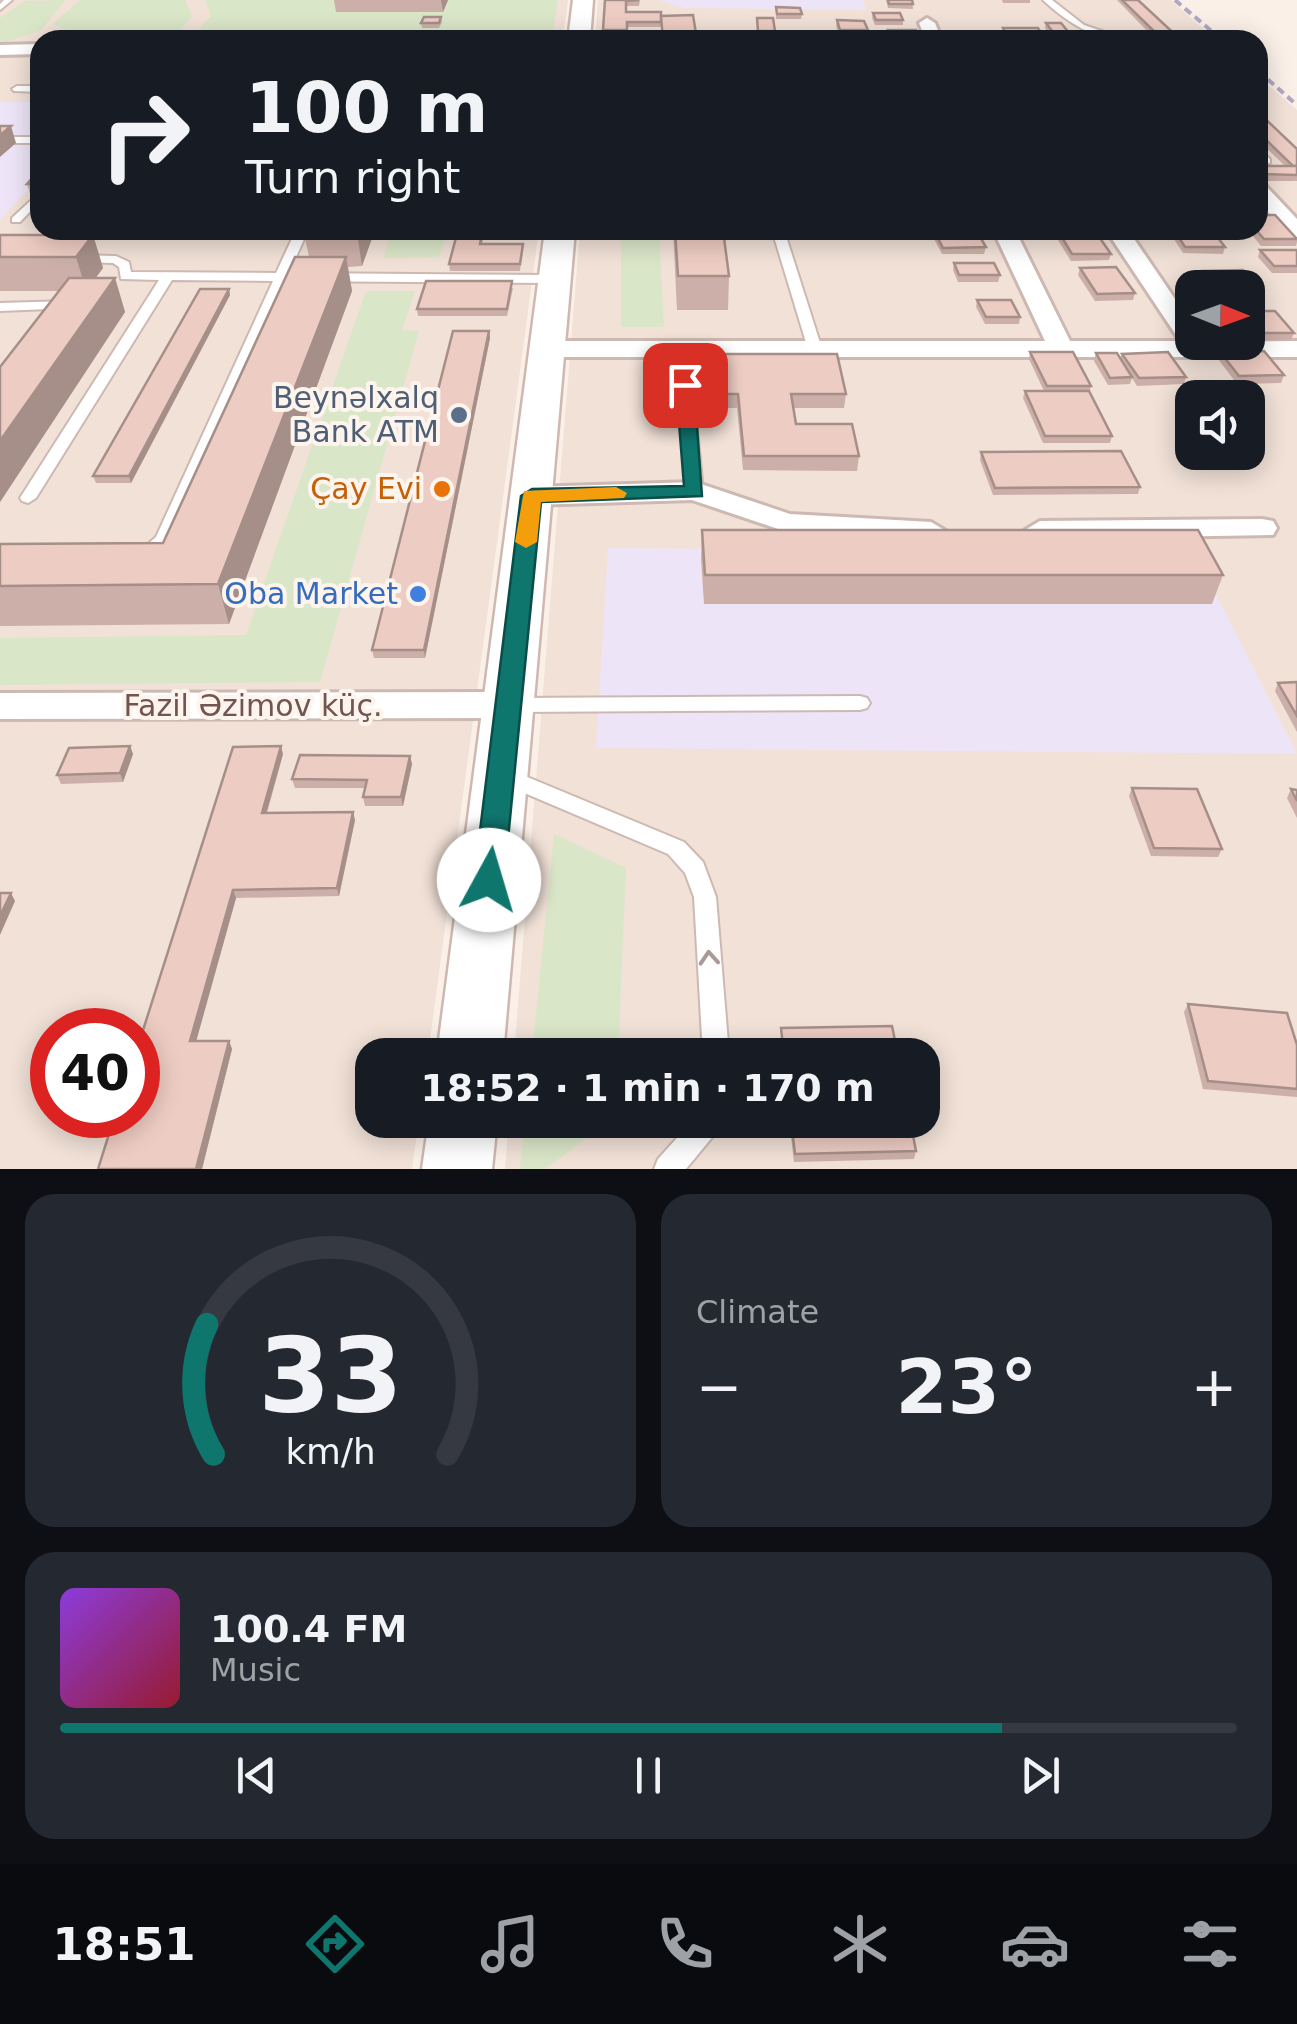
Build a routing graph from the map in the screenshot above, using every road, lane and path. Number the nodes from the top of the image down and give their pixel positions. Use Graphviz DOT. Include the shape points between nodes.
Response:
graph roads {
  1 [pos="8,0"];
  2 [pos="583,0"];
  3 [pos="1047,0"];
  4 [pos="0,8"];
  5 [pos="927,23"];
  6 [pos="1081,27"];
  7 [pos="748,28"];
  8 [pos="580,30"];
  9 [pos="709,30"];
  10 [pos="930,30"];
  11 [pos="1084,30"];
  12 [pos="1091,30"];
  13 [pos="30,48"];
  14 [pos="0,50"];
  15 [pos="17,88"];
  16 [pos="30,89"];
  17 [pos="0,140"];
  18 [pos="30,140"];
  19 [pos="1268,200"];
  20 [pos="30,205"];
  21 [pos="16,220"];
  22 [pos="1297,232"];
  23 [pos="297,240"];
  24 [pos="559,240"];
  25 [pos="781,240"];
  26 [pos="1009,240"];
  27 [pos="1123,240"];
  28 [pos="60,258"];
  29 [pos="126,276"];
  30 [pos="168,276"];
  31 [pos="280,276"];
  32 [pos="556,278"];
  33 [pos="112,293"];
  34 [pos="92,301"];
  35 [pos="0,307"];
  36 [pos="1175,315"];
  37 [pos="1175,345"];
  38 [pos="1265,347"];
  39 [pos="1061,348"];
  40 [pos="548,349"];
  41 [pos="815,349"];
  42 [pos="1297,349"];
  43 [pos="682,350"];
  44 [pos="695,492"];
  45 [pos="532,496"];
  46 [pos="28,498"];
  47 [pos="1262,528"];
  48 [pos="1009,530"];
  49 [pos="970,531"];
  50 [pos="125,560"];
  51 [pos="860,703"];
  52 [pos="505,705"];
  53 [pos="0,706"];
  54 [pos="500,774"];
  55 [pos="472,1038"];
  56 [pos="715,1038"];
  57 [pos="460,1138"];
  58 [pos="695,1138"];
  59 [pos="457,1169"];
  60 [pos="668,1169"];
  1 -- 4 [label="lane"];
  2 -- 8 [label="street"];
  3 -- 6 [label="lane"];
  5 -- 10 [label="street"];
  6 -- 11 [label="lane"];
  6 -- 12 [label="lane"];
  7 -- 9 [label="lane"];
  13 -- 14 [label="street"];
  15 -- 16 [label="lane"];
  17 -- 18 [label="lane"];
  19 -- 22 [label="street"];
  20 -- 21 [label="lane"];
  23 -- 31 [label="lane"];
  24 -- 32 [label="street"];
  25 -- 41 [label="lane"];
  26 -- 39 [label="street"];
  27 -- 36 [label="street"];
  28 -- 29 [label="lane" via="116,260"];
  29 -- 30 [label="lane"];
  29 -- 33 [label="lane"];
  30 -- 31 [label="lane"];
  30 -- 46 [label="lane"];
  31 -- 32 [label="lane"];
  31 -- 50 [label="lane" via="163,540"];
  32 -- 40 [label="street"];
  34 -- 35 [label="lane"];
  37 -- 39 [label="street"];
  38 -- 42 [label="street"];
  39 -- 41 [label="street"];
  40 -- 43 [label="street"];
  40 -- 45 [label="street"];
  41 -- 43 [label="street"];
  43 -- 44 [label="lane"];
  44 -- 45 [label="street"];
  44 -- 49 [label="street" via="787,523"];
  45 -- 52 [label="street"];
  47 -- 48 [label="street"];
  51 -- 52 [label="lane"];
  52 -- 53 [label="street, Fazil Əzimov küç."];
  52 -- 54 [label="street"];
  54 -- 55 [label="street"];
  56 -- 54 [label="lane, one-way" via="705,896 695,868 676,848"];
  57 -- 59 [label="street"];
  58 -- 60 [label="lane"];
}
